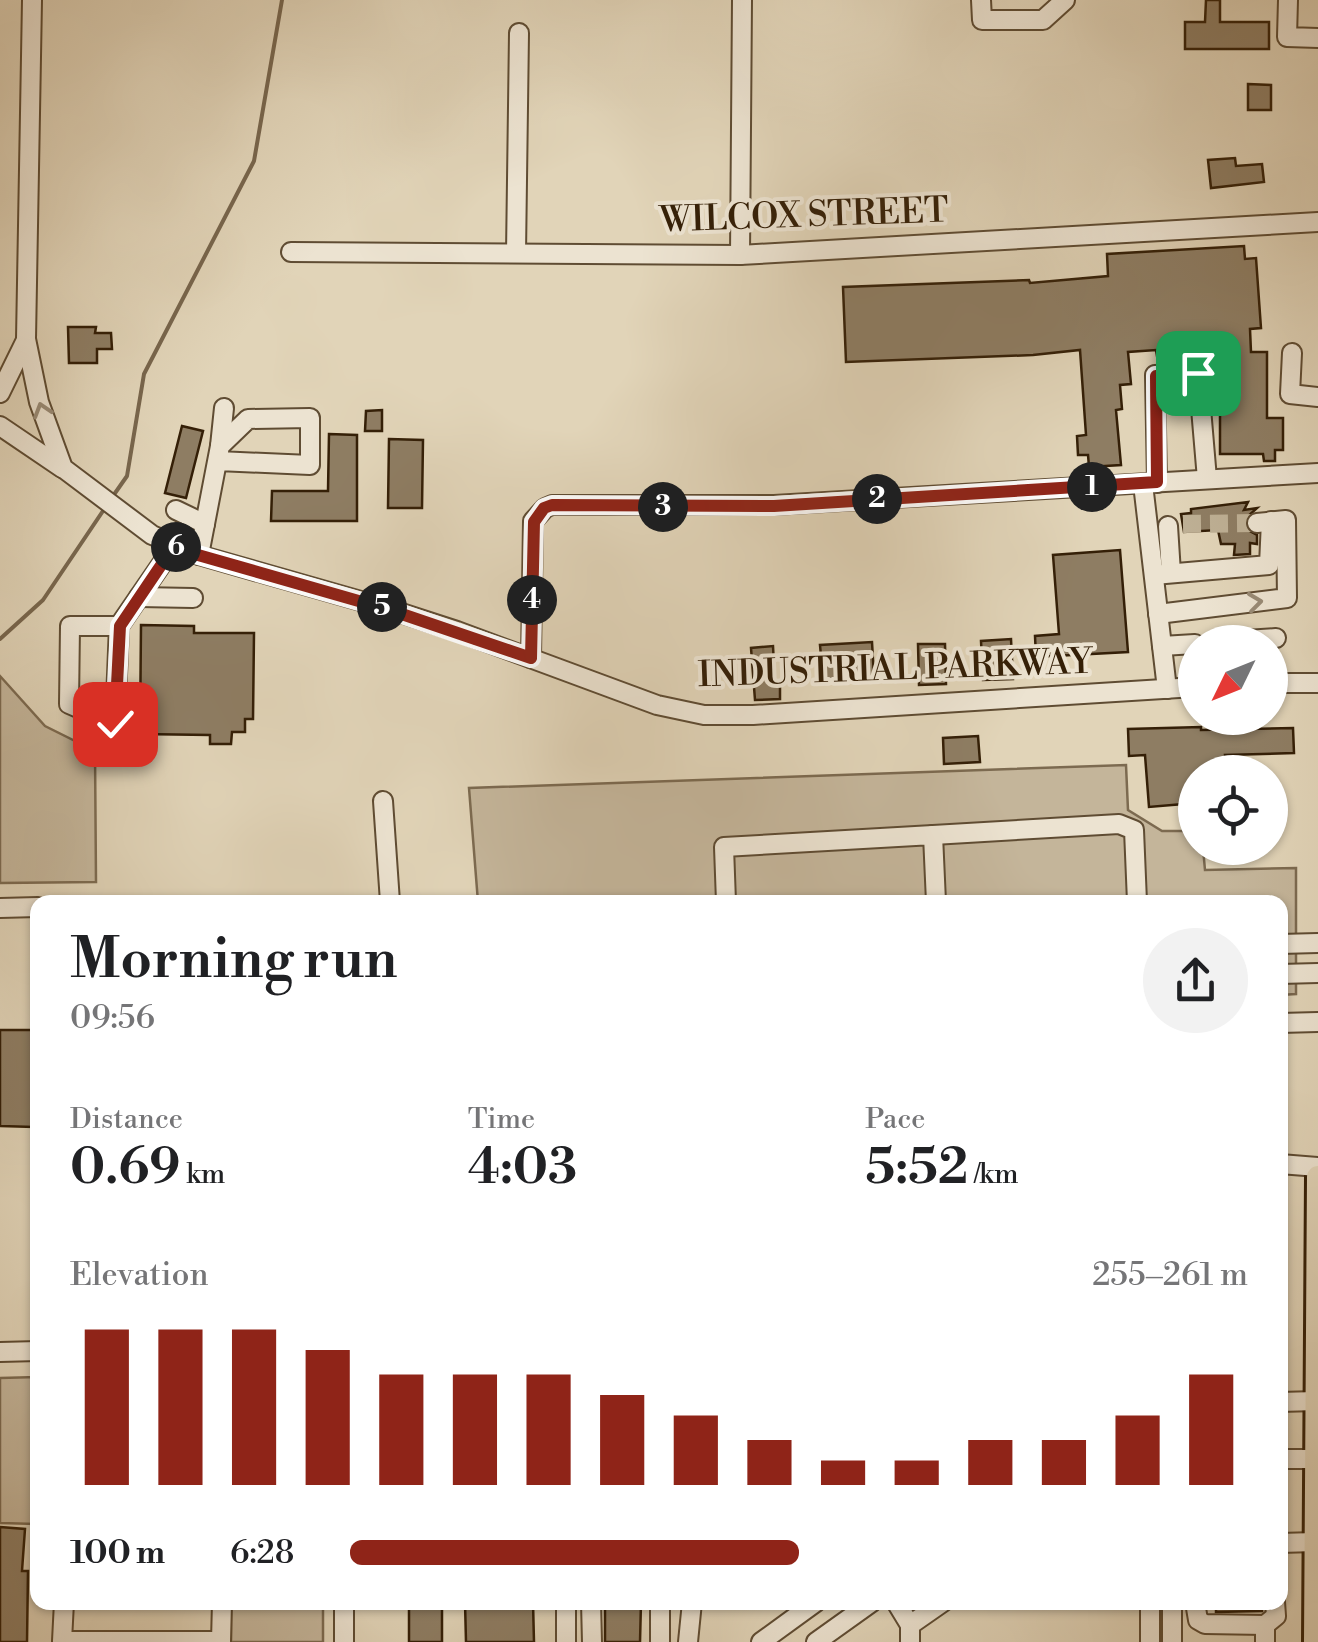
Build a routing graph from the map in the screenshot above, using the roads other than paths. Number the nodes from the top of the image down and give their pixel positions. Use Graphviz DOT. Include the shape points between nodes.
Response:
graph roads {
  1 [pos="32,0"];
  2 [pos="742,0"];
  3 [pos="981,0"];
  4 [pos="1065,0"];
  5 [pos="1288,0"];
  6 [pos="519,33"];
  7 [pos="1318,38"];
  8 [pos="1318,222"];
  9 [pos="291,252"];
  10 [pos="516,254"];
  11 [pos="740,255"];
  12 [pos="26,339"];
  13 [pos="1292,353"];
  14 [pos="0,393"];
  15 [pos="1318,397"];
  16 [pos="224,408"];
  17 [pos="0,426"];
  18 [pos="219,454"];
  19 [pos="67,471"];
  20 [pos="1318,473"];
  21 [pos="1207,479"];
  22 [pos="1150,483"];
  23 [pos="176,510"];
  24 [pos="205,524"];
  25 [pos="1148,528"];
  26 [pos="174,546"];
  27 [pos="198,555"];
  28 [pos="1162,574"];
  29 [pos="139,598"];
  30 [pos="193,598"];
  31 [pos="1158,614"];
  32 [pos="120,626"];
  33 [pos="1178,645"];
  34 [pos="1162,646"];
  35 [pos="531,658"];
  36 [pos="1288,683"];
  37 [pos="1318,683"];
  38 [pos="1167,689"];
  39 [pos="1178,689"];
  40 [pos="383,802"];
  41 [pos="933,836"];
  42 [pos="390,895"];
  43 [pos="726,895"];
  44 [pos="936,895"];
  45 [pos="1137,895"];
  46 [pos="30,907"];
  47 [pos="0,908"];
  48 [pos="1288,944"];
  49 [pos="1318,944"];
  50 [pos="1318,973"];
  51 [pos="1288,974"];
  52 [pos="1288,1022"];
  53 [pos="1318,1022"];
  54 [pos="1288,1165"];
  55 [pos="1318,1167"];
  56 [pos="1318,1178"];
  57 [pos="30,1351"];
  58 [pos="0,1352"];
  59 [pos="1317,1367"];
  60 [pos="1288,1403"];
  61 [pos="1317,1406"];
  62 [pos="1288,1459"];
  63 [pos="1316,1459"];
  64 [pos="1315,1542"];
  65 [pos="1288,1543"];
  66 [pos="64,1610"];
  67 [pos="222,1610"];
  68 [pos="344,1610"];
  69 [pos="566,1610"];
  70 [pos="591,1610"];
  71 [pos="660,1610"];
  72 [pos="691,1610"];
  73 [pos="805,1610"];
  74 [pos="861,1610"];
  75 [pos="900,1610"];
  76 [pos="934,1610"];
  77 [pos="1150,1610"];
  78 [pos="1172,1610"];
  79 [pos="1196,1610"];
  80 [pos="1276,1610"];
  81 [pos="1265,1633"];
  82 [pos="910,1634"];
  83 [pos="1310,1640"];
  84 [pos="344,1642"];
  85 [pos="566,1642"];
  86 [pos="592,1642"];
  87 [pos="660,1642"];
  88 [pos="688,1642"];
  89 [pos="761,1642"];
  90 [pos="816,1642"];
  91 [pos="1150,1642"];
  92 [pos="1172,1642"];
  1 -- 12 [label="street"];
  2 -- 11 [label="street"];
  3 -- 4 [label="street" via="982,20 1043,20"];
  5 -- 7 [label="street" via="1287,37"];
  6 -- 10 [label="street"];
  8 -- 11 [label="street, WILCOX STREET"];
  9 -- 10 [label="street, WILCOX STREET"];
  10 -- 11 [label="street, WILCOX STREET"];
  12 -- 14 [label="street"];
  19 -- 12 [label="street, one-way" via="39,402"];
  13 -- 15 [label="street" via="1290,402"];
  16 -- 18 [label="street"];
  17 -- 19 [label="street, INDUSTRIAL PARKWAY"];
  18 -- 18 [label="street" via="248,419 310,418 310,465"];
  18 -- 24 [label="street"];
  19 -- 26 [label="street, INDUSTRIAL PARKWAY"];
  20 -- 21 [label="street"];
  21 -- 22 [label="street"];
  21 -- 22 [label="street" via="1198,373 1170,374 1156,376"];
  22 -- 25 [label="street"];
  22 -- 35 [label="street" via="774,506 552,505 534,522"];
  23 -- 24 [label="street"];
  24 -- 27 [label="street"];
  25 -- 28 [label="street"];
  25 -- 28 [label="street" via="1176,525"];
  26 -- 27 [label="street, INDUSTRIAL PARKWAY"];
  26 -- 29 [label="street"];
  27 -- 35 [label="street, INDUSTRIAL PARKWAY"];
  28 -- 31 [label="street"];
  31 -- 28 [label="street, one-way" via="1286,598 1286,520 1264,522 1269,564"];
  29 -- 30 [label="street"];
  29 -- 32 [label="street"];
  31 -- 34 [label="street"];
  32 -- 32 [label="street" via="117,685 115,724 69,704 70,626"];
  33 -- 34 [label="street"];
  34 -- 38 [label="street"];
  35 -- 38 [label="street, INDUSTRIAL PARKWAY" via="657,706 716,715"];
  36 -- 37 [label="street"];
  38 -- 39 [label="street, INDUSTRIAL PARKWAY"];
  40 -- 42 [label="street"];
  41 -- 43 [label="street" via="724,846"];
  41 -- 44 [label="street"];
  41 -- 45 [label="street" via="1119,824 1134,830"];
  46 -- 47 [label="street"];
  48 -- 49 [label="street"];
  50 -- 51 [label="street"];
  52 -- 53 [label="street"];
  54 -- 55 [label="street"];
  56 -- 59 [label="main road"];
  57 -- 58 [label="street"];
  59 -- 61 [label="main road"];
  60 -- 61 [label="street"];
  61 -- 63 [label="main road"];
  62 -- 63 [label="street"];
  63 -- 64 [label="main road"];
  64 -- 65 [label="street"];
  64 -- 83 [label="main road"];
  66 -- 67 [label="street" via="62,1641 221,1641"];
  68 -- 84 [label="street"];
  69 -- 85 [label="street"];
  70 -- 86 [label="street"];
  71 -- 87 [label="street"];
  72 -- 88 [label="street"];
  73 -- 89 [label="street"];
  74 -- 90 [label="street"];
  75 -- 82 [label="street"];
  76 -- 82 [label="street"];
  77 -- 91 [label="street"];
  78 -- 92 [label="street"];
  79 -- 81 [label="street" via="1205,1624"];
  80 -- 81 [label="street"];
}
